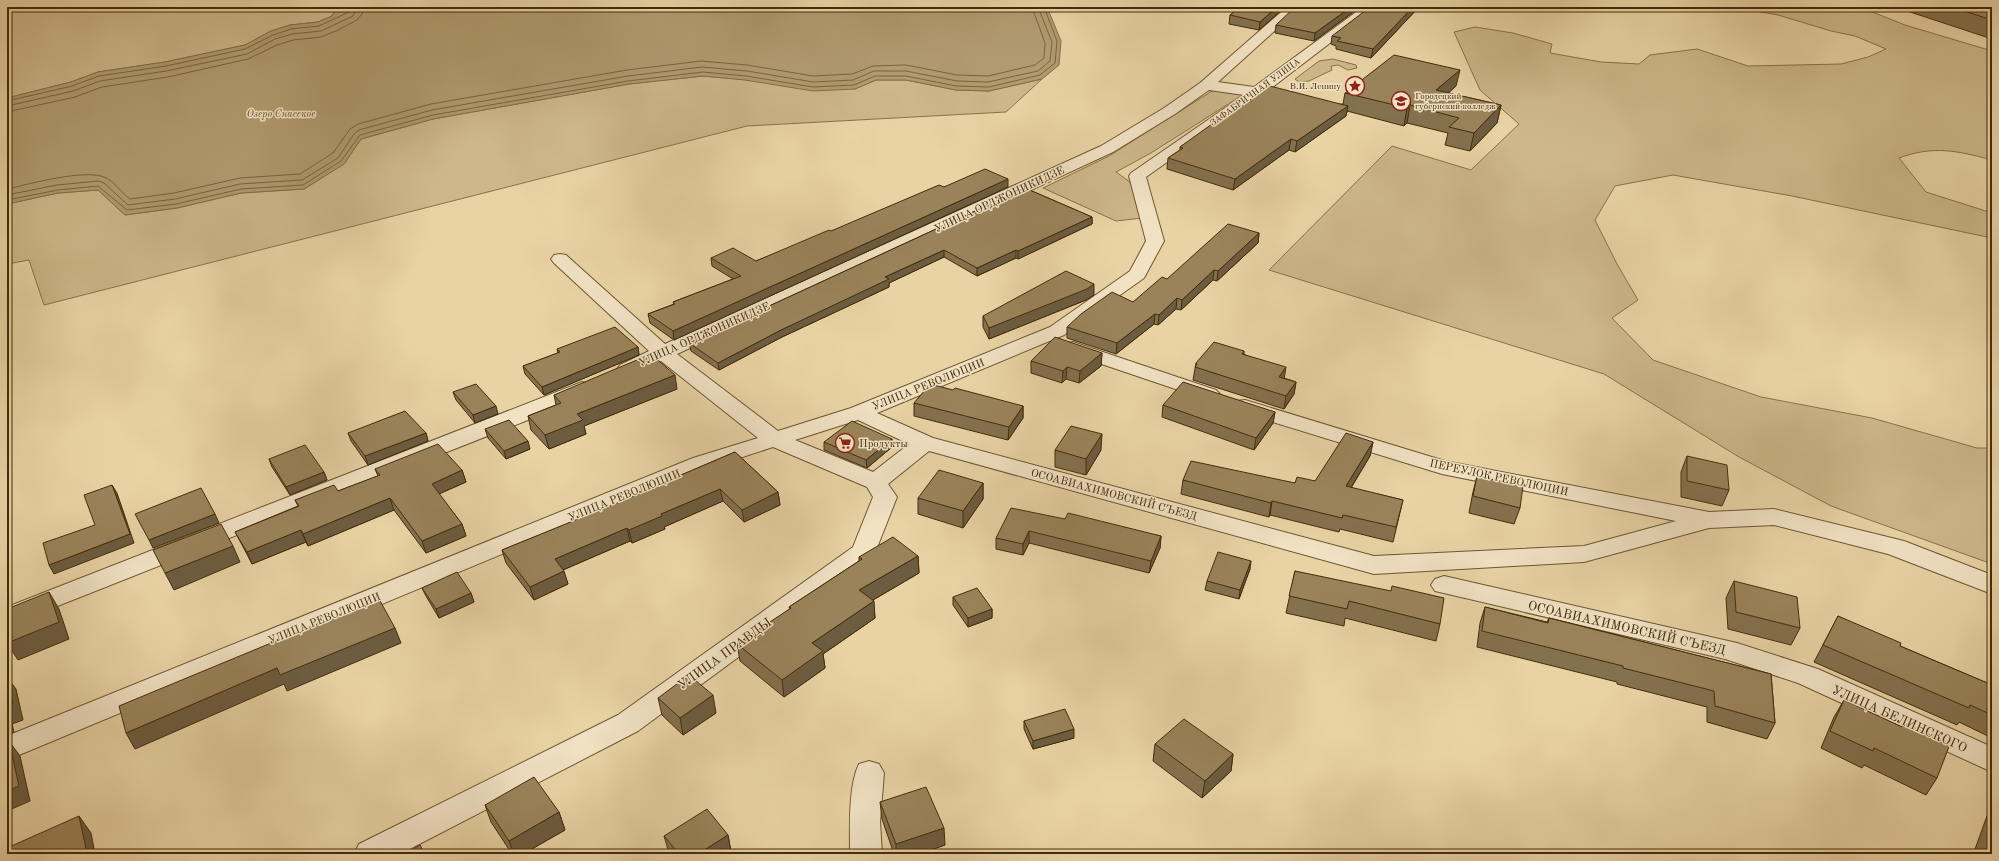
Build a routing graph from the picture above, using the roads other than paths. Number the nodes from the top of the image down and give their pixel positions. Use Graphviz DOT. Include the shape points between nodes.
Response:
graph roads {
  1 [pos="1295,7"];
  2 [pos="1364,8"];
  3 [pos="1206,85"];
  4 [pos="1257,92"];
  5 [pos="1137,176"];
  6 [pos="560,259"];
  7 [pos="1041,337"];
  8 [pos="664,354"];
  9 [pos="859,413"];
  10 [pos="774,440"];
  11 [pos="925,443"];
  12 [pos="875,482"];
  13 [pos="1709,520"];
  14 [pos="1444,585"];
  15 [pos="1992,585"];
  16 [pos="7,617"];
  17 [pos="1808,676"];
  18 [pos="7,748"];
  19 [pos="1992,760"];
  20 [pos="869,773"];
  21 [pos="370,854"];
  22 [pos="866,854"];
  1 -- 3 [label="street, УЛИЦА ОРДЖОНИКИДЗЕ" via="1273,22"];
  2 -- 4 [label="street, ЗАФАБРИЧНАЯ УЛИЦА"];
  3 -- 4 [label="street"];
  3 -- 8 [label="street, УЛИЦА ОРДЖОНИКИДЗЕ" via="1171,111 1107,149"];
  4 -- 5 [label="street, ЗАФАБРИЧНАЯ УЛИЦА"];
  5 -- 7 [label="street, УЛИЦА РЕВОЛЮЦИИ" via="1155,241 1137,274 1057,331"];
  6 -- 8 [label="street"];
  7 -- 9 [label="street, УЛИЦА РЕВОЛЮЦИИ"];
  7 -- 13 [label="street, ПЕРЕУЛОК РЕВОЛЮЦИИ" via="1227,400 1442,467"];
  8 -- 10 [label="street"];
  8 -- 16 [label="street, УЛИЦА ОРДЖОНИКИДЗЕ" via="520,415"];
  9 -- 10 [label="street, УЛИЦА РЕВОЛЮЦИИ"];
  9 -- 11 [label="street, ОСОАВИАХИМОВСКИЙ СЪЕЗД"];
  10 -- 12 [label="street"];
  10 -- 18 [label="street, УЛИЦА РЕВОЛЮЦИИ" via="701,463"];
  11 -- 12 [label="street"];
  11 -- 13 [label="street, ОСОАВИАХИМОВСКИЙ СЪЕЗД" via="1374,565 1584,554"];
  12 -- 21 [label="street, УЛИЦА ПРАВДЫ" via="885,497 864,552 628,723"];
  13 -- 15 [label="street" via="1774,517 1895,547"];
  14 -- 17 [label="street, ОСОАВИАХИМОВСКИЙ СЪЕЗД" via="1727,650"];
  17 -- 19 [label="street, УЛИЦА БЕЛИНСКОГО"];
  20 -- 22 [label="street" via="865,822"];
}
